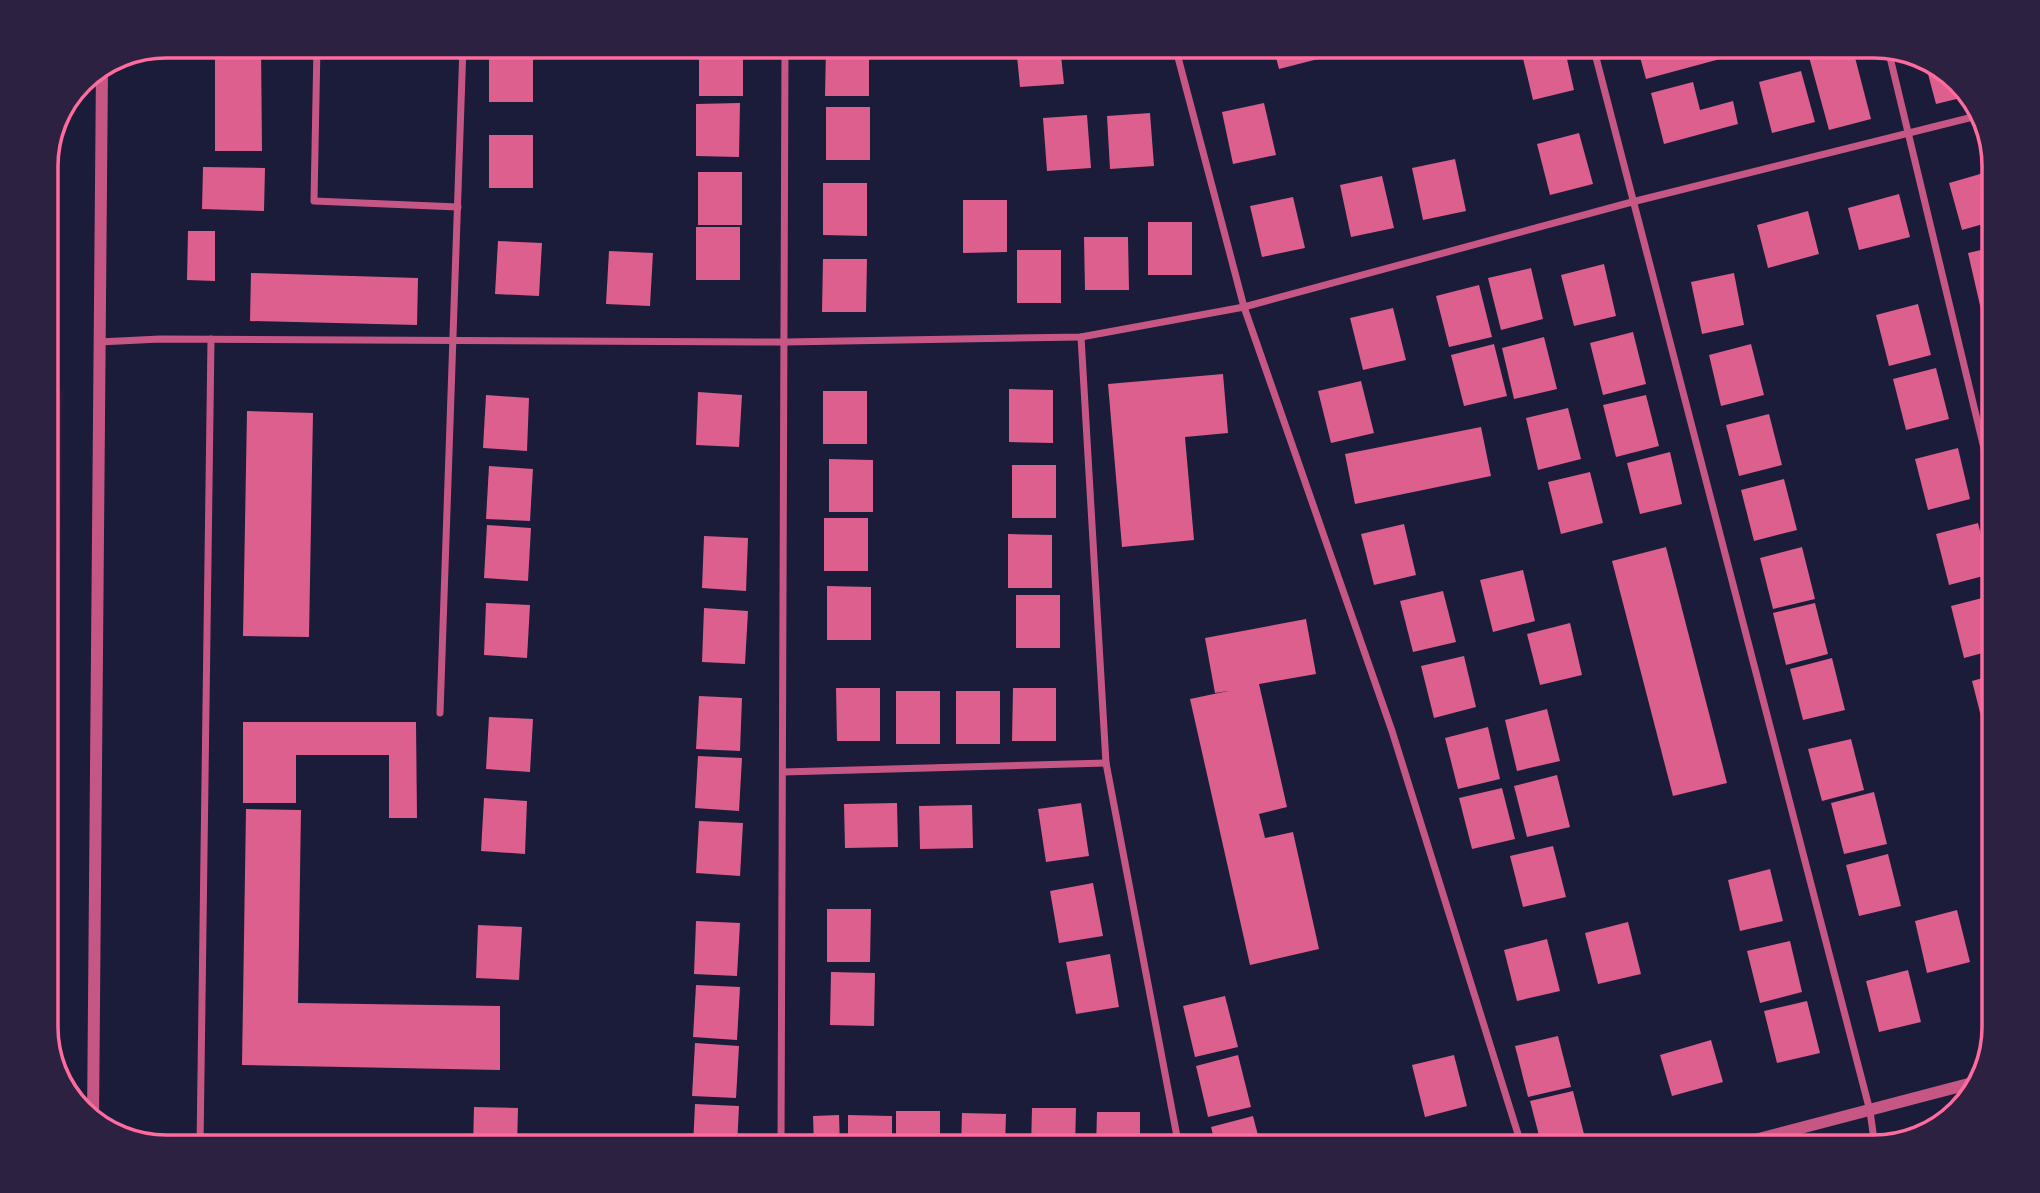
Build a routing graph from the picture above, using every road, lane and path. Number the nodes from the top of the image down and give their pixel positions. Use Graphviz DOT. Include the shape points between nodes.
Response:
graph roads {
  1 [pos="317,58"];
  2 [pos="463,58"];
  3 [pos="785,58"];
  4 [pos="1178,58"];
  5 [pos="1596,58"];
  6 [pos="1891,59"];
  7 [pos="102,79"];
  8 [pos="1971,118"];
  9 [pos="1909,134"];
  10 [pos="1632,202"];
  11 [pos="458,207"];
  12 [pos="1244,307"];
  13 [pos="1081,337"];
  14 [pos="211,339"];
  15 [pos="454,340"];
  16 [pos="98,342"];
  17 [pos="785,342"];
  18 [pos="1982,440"];
  19 [pos="440,713"];
  20 [pos="1106,762"];
  21 [pos="783,772"];
  22 [pos="1966,1084"];
  23 [pos="93,1107"];
  24 [pos="1870,1111"];
  25 [pos="200,1135"];
  26 [pos="781,1135"];
  27 [pos="1177,1135"];
  28 [pos="1518,1135"];
  29 [pos="1775,1135"];
  30 [pos="1873,1135"];
  1 -- 11 [label="street" via="314,201"];
  2 -- 11 [label="street"];
  3 -- 17 [label="street"];
  4 -- 12 [label="street"];
  5 -- 10 [label="street"];
  6 -- 9 [label="street"];
  7 -- 16 [label="street"];
  8 -- 9 [label="street"];
  9 -- 10 [label="street"];
  9 -- 18 [label="street"];
  10 -- 12 [label="street"];
  10 -- 24 [label="street"];
  11 -- 15 [label="street"];
  12 -- 13 [label="street"];
  12 -- 28 [label="street" via="1392,731"];
  13 -- 17 [label="street"];
  13 -- 20 [label="street"];
  14 -- 15 [label="street"];
  14 -- 16 [label="street"];
  14 -- 25 [label="street"];
  15 -- 17 [label="street"];
  15 -- 19 [label="street"];
  16 -- 23 [label="street"];
  17 -- 21 [label="street"];
  20 -- 21 [label="street"];
  20 -- 27 [label="street"];
  21 -- 26 [label="street"];
  22 -- 24 [label="street"];
  24 -- 29 [label="street"];
  24 -- 30 [label="street"];
}
